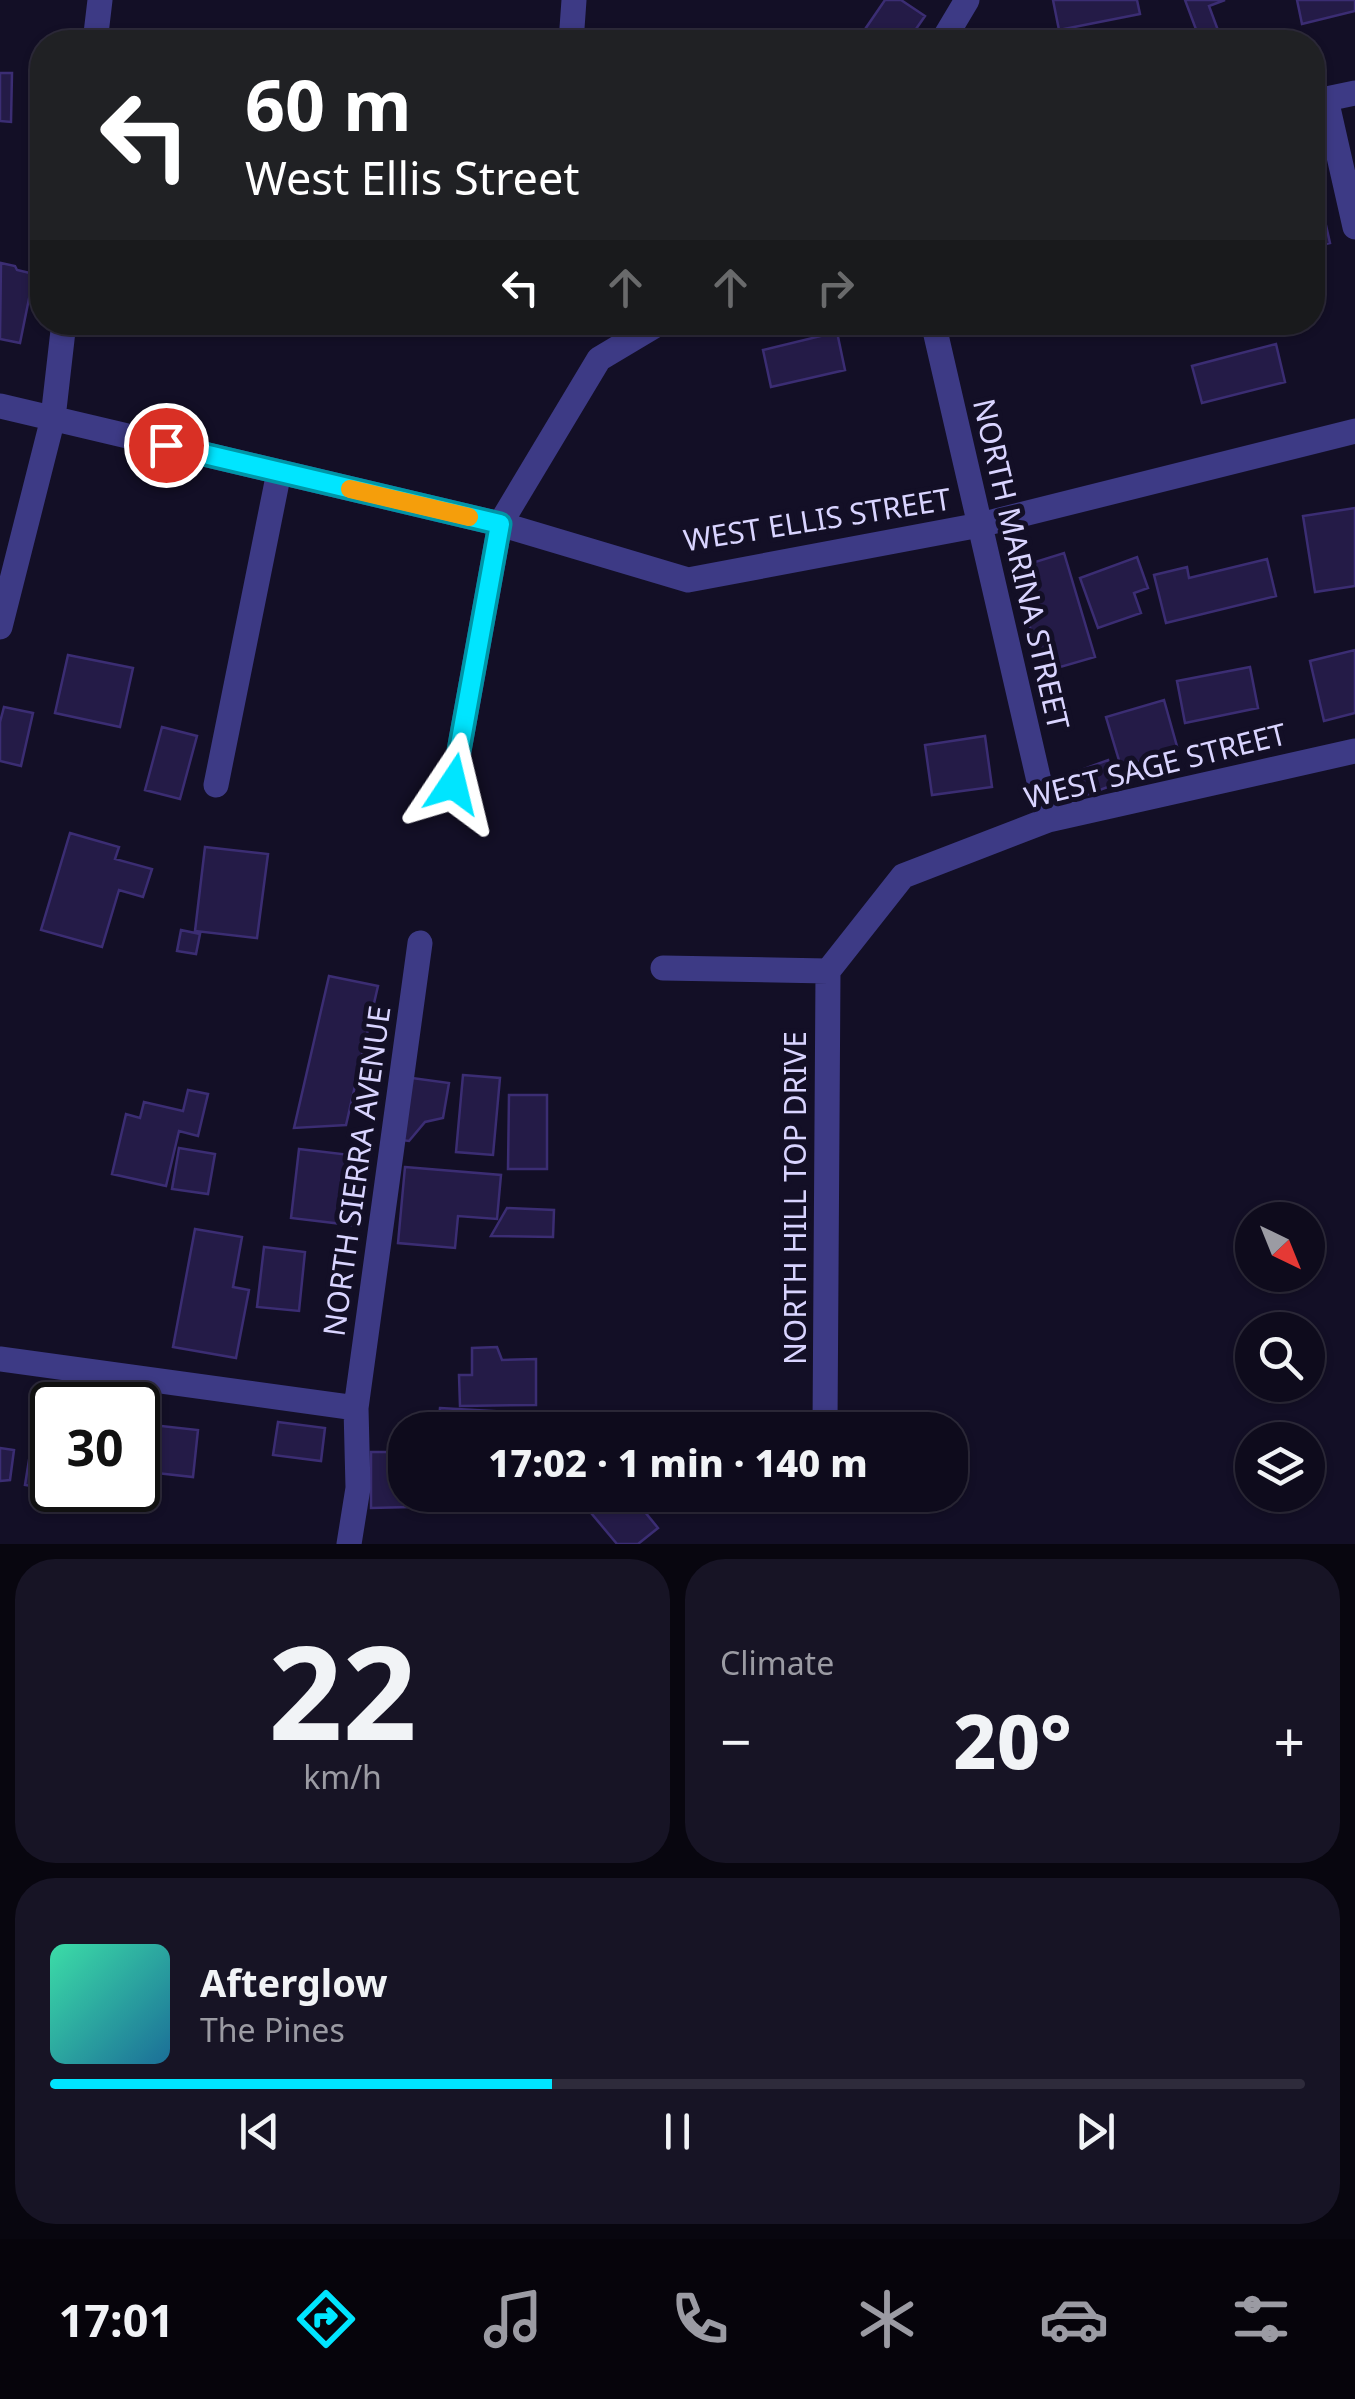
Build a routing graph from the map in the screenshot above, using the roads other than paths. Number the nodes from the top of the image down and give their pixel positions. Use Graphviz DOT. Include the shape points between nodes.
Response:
graph roads {
  1 [pos="100,0"];
  2 [pos="574,0"];
  3 [pos="967,0"];
  4 [pos="96,30"];
  5 [pos="572,30"];
  6 [pos="949,30"];
  7 [pos="1355,93"];
  8 [pos="1325,100"];
  9 [pos="1325,122"];
  10 [pos="1355,227"];
  11 [pos="63,335"];
  12 [pos="640,335"];
  13 [pos="936,335"];
  14 [pos="0,406"];
  15 [pos="53,418"];
  16 [pos="1355,431"];
  17 [pos="278,472"];
  18 [pos="500,524"];
  19 [pos="980,525"];
  20 [pos="0,627"];
  21 [pos="1353,755"];
  22 [pos="453,784"];
  23 [pos="216,785"];
  24 [pos="1048,820"];
  25 [pos="420,943"];
  26 [pos="663,968"];
  27 [pos="828,971"];
  28 [pos="0,1359"];
  29 [pos="356,1408"];
  30 [pos="825,1412"];
  31 [pos="349,1544"];
  1 -- 4 [label="street"];
  2 -- 5 [label="street"];
  3 -- 6 [label="street"];
  7 -- 8 [label="street"];
  9 -- 10 [label="street"];
  11 -- 15 [label="street"];
  12 -- 18 [label="street" via="599,359"];
  13 -- 19 [label="street, NORTH MARINA STREET"];
  14 -- 15 [label="street, WEST ELLIS STREET"];
  15 -- 17 [label="street, WEST ELLIS STREET"];
  15 -- 20 [label="street"];
  16 -- 19 [label="street, WEST ELLIS STREET"];
  17 -- 18 [label="street, WEST ELLIS STREET"];
  17 -- 23 [label="street"];
  18 -- 19 [label="street, WEST ELLIS STREET" via="688,580"];
  18 -- 22 [label="street"];
  19 -- 24 [label="street, NORTH MARINA STREET"];
  21 -- 24 [label="street, WEST SAGE STREET"];
  24 -- 27 [label="street, WEST SAGE STREET" via="904,876"];
  25 -- 29 [label="street, NORTH SIERRA AVENUE"];
  26 -- 27 [label="street"];
  27 -- 30 [label="street, NORTH HILL TOP DRIVE"];
  28 -- 29 [label="street"];
  29 -- 31 [label="street, NORTH SIERRA AVENUE" via="358,1488"];
}
